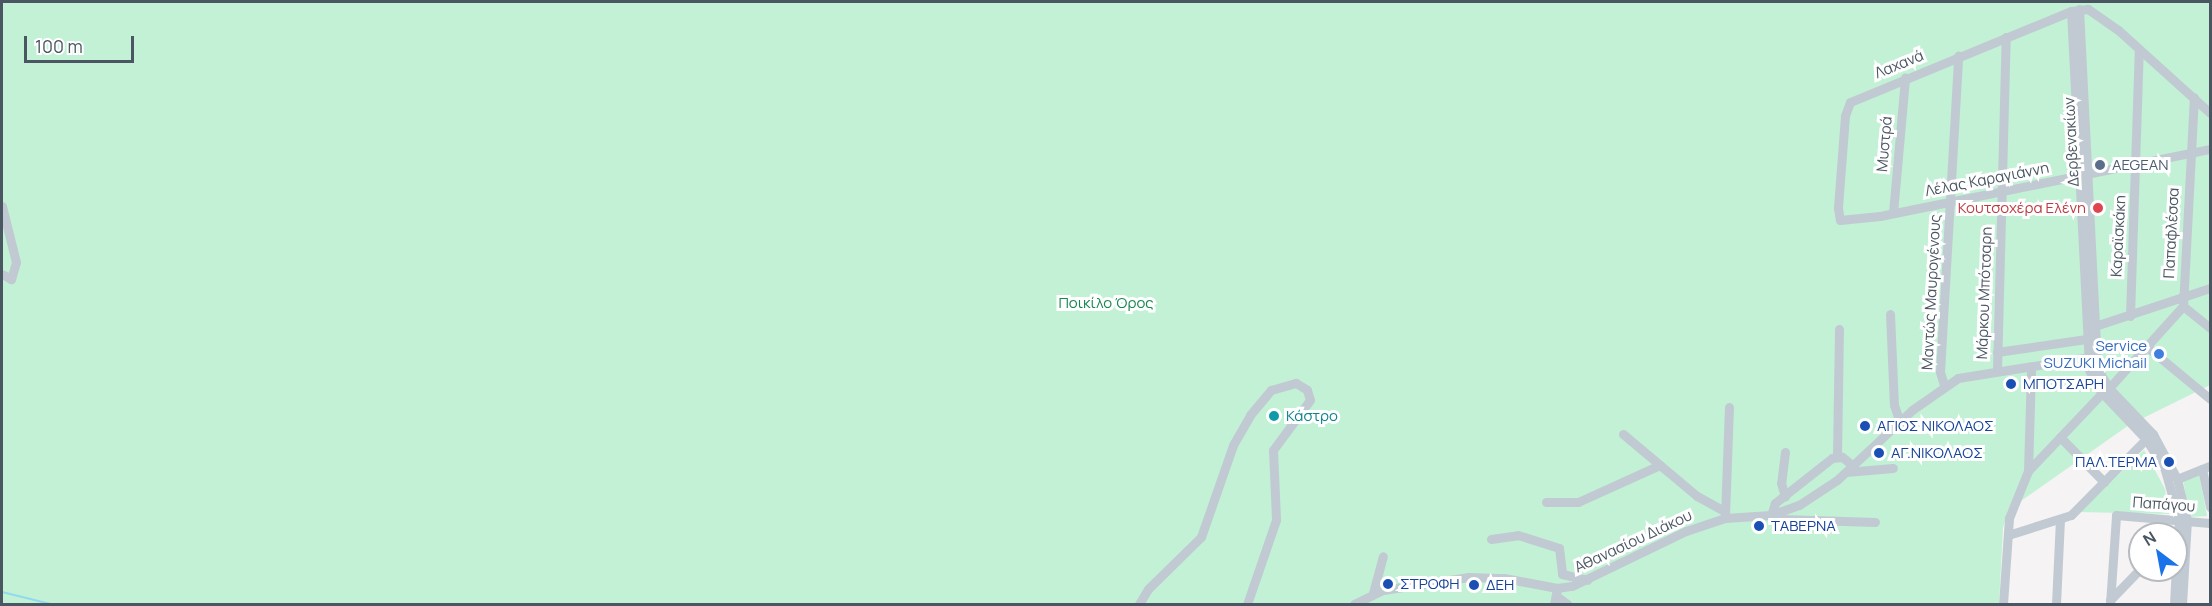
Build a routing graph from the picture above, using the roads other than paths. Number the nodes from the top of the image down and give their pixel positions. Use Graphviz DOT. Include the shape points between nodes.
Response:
graph roads {
  1 [pos="2075,10"];
  2 [pos="2006,37"];
  3 [pos="2139,49"];
  4 [pos="1958,56"];
  5 [pos="1905,78"];
  6 [pos="2194,97"];
  7 [pos="2211,113"];
  8 [pos="2211,149"];
  9 [pos="2191,153"];
  10 [pos="2137,163"];
  11 [pos="2083,175"];
  12 [pos="2002,190"];
  13 [pos="1950,201"];
  14 [pos="2,206"];
  15 [pos="1893,213"];
  16 [pos="1840,219"];
  17 [pos="2,274"];
  18 [pos="2211,288"];
  19 [pos="2183,303"];
  20 [pos="1890,315"];
  21 [pos="2130,316"];
  22 [pos="2095,326"];
  23 [pos="2211,328"];
  24 [pos="1839,329"];
  25 [pos="2091,338"];
  26 [pos="2146,346"];
  27 [pos="1997,352"];
  28 [pos="2092,356"];
  29 [pos="2031,367"];
  30 [pos="1997,370"];
  31 [pos="1944,385"];
  32 [pos="2211,385"];
  33 [pos="2105,391"];
  34 [pos="2207,396"];
  35 [pos="1729,407"];
  36 [pos="1900,422"];
  37 [pos="1623,434"];
  38 [pos="2060,437"];
  39 [pos="2146,439"];
  40 [pos="1785,452"];
  41 [pos="1837,456"];
  42 [pos="1660,465"];
  43 [pos="2206,467"];
  44 [pos="1893,468"];
  45 [pos="1849,469"];
  46 [pos="2028,471"];
  47 [pos="2177,479"];
  48 [pos="2104,482"];
  49 [pos="1785,496"];
  50 [pos="1546,502"];
  51 [pos="2211,507"];
  52 [pos="1725,515"];
  53 [pos="1771,515"];
  54 [pos="2060,519"];
  55 [pos="2183,520"];
  56 [pos="1875,522"];
  57 [pos="2211,523"];
  58 [pos="2008,535"];
  59 [pos="1491,539"];
  60 [pos="1383,556"];
  61 [pos="1587,580"];
  62 [pos="2128,582"];
  63 [pos="2175,582"];
  64 [pos="1373,593"];
  65 [pos="1556,596"];
  66 [pos="2109,603"];
  67 [pos="1139,604"];
  68 [pos="1246,604"];
  69 [pos="1354,604"];
  70 [pos="1568,604"];
  71 [pos="2003,604"];
  72 [pos="2056,604"];
  73 [pos="2174,604"];
  74 [pos="2182,604"];
  1 -- 2 [label="street, Λαχανά"];
  1 -- 3 [label="street" via="2095,13"];
  1 -- 11 [label="street, Δερβενακίων"];
  2 -- 4 [label="street, Λαχανά"];
  2 -- 12 [label="street, Μάρκου Μπότσαρη"];
  3 -- 6 [label="street"];
  3 -- 10 [label="street, Καραϊσκάκη"];
  4 -- 5 [label="street, Λαχανά"];
  4 -- 13 [label="street, Μαντώς Μαυρογένους"];
  5 -- 15 [label="street, Μυστρά"];
  5 -- 16 [label="street, Λαχανά" via="1850,102 1841,157"];
  6 -- 7 [label="street"];
  6 -- 9 [label="street, Παπαφλέσσα"];
  8 -- 9 [label="street, Λέλας Καραγιάννη"];
  9 -- 10 [label="street, Λέλας Καραγιάννη"];
  9 -- 19 [label="street, Παπαφλέσσα"];
  10 -- 11 [label="street, Λέλας Καραγιάννη"];
  10 -- 21 [label="street, Καραϊσκάκη"];
  11 -- 12 [label="street, Λέλας Καραγιάννη"];
  11 -- 22 [label="street, Δερβενακίων"];
  11 -- 25 [label="street, Δερβενακίων"];
  12 -- 13 [label="street, Λέλας Καραγιάννη"];
  12 -- 27 [label="street, Μάρκου Μπότσαρη"];
  13 -- 15 [label="street, Λέλας Καραγιάννη"];
  13 -- 31 [label="street, Μαντώς Μαυρογένους" via="1940,372"];
  14 -- 17 [label="street" via="16,262 11,279"];
  15 -- 16 [label="street, Λέλας Καραγιάννη"];
  18 -- 19 [label="street"];
  19 -- 21 [label="street"];
  19 -- 23 [label="street"];
  19 -- 26 [label="street"];
  20 -- 36 [label="street" via="1893,405"];
  21 -- 22 [label="street"];
  22 -- 25 [label="street, Δερβενακίων"];
  24 -- 41 [label="street"];
  25 -- 27 [label="street"];
  25 -- 28 [label="street, Δερβενακίων"];
  26 -- 33 [label="street"];
  26 -- 34 [label="street"];
  27 -- 30 [label="street, Μάρκου Μπότσαρη"];
  28 -- 29 [label="street, Αθανασίου Διάκου"];
  28 -- 33 [label="street, Δερβενακίων" via="2092,379"];
  29 -- 30 [label="street, Αθανασίου Διάκου"];
  29 -- 46 [label="street"];
  30 -- 31 [label="street, Αθανασίου Διάκου"];
  31 -- 36 [label="street, Αθανασίου Διάκου"];
  32 -- 34 [label="street"];
  33 -- 38 [label="street"];
  33 -- 39 [label="street, Δερβενακίων"];
  33 -- 47 [label="street, Δερβενακίων" via="2153,434"];
  35 -- 52 [label="street"];
  36 -- 45 [label="street, Αθανασίου Διάκου"];
  37 -- 42 [label="street"];
  38 -- 46 [label="street"];
  38 -- 48 [label="street"];
  39 -- 48 [label="street"];
  39 -- 55 [label="street, Δερβενακίων" via="2168,479"];
  40 -- 49 [label="street" via="1781,489"];
  41 -- 45 [label="street"];
  41 -- 49 [label="street"];
  42 -- 50 [label="street" via="1578,502"];
  42 -- 52 [label="street"];
  43 -- 47 [label="street"];
  43 -- 51 [label="street"];
  44 -- 45 [label="street"];
  45 -- 53 [label="street, Αθανασίου Διάκου" via="1799,505"];
  46 -- 58 [label="street" via="2014,501"];
  47 -- 55 [label="street, Δερβενακίων"];
  48 -- 54 [label="street"];
  49 -- 53 [label="street" via="1772,507"];
  52 -- 53 [label="street, Αθανασίου Διάκου"];
  52 -- 61 [label="street, Αθανασίου Διάκου"];
  53 -- 56 [label="street" via="1782,519"];
  54 -- 58 [label="street"];
  54 -- 72 [label="street"];
  55 -- 57 [label="street, Παπάγου"];
  55 -- 66 [label="street, Παπάγου" via="2116,515"];
  55 -- 74 [label="street, Δερβενακίων"];
  58 -- 71 [label="street"];
  59 -- 61 [label="street" via="1518,535 1559,548 1562,574"];
  60 -- 64 [label="street"];
  61 -- 65 [label="street, Αθανασίου Διάκου"];
  62 -- 66 [label="street"];
  63 -- 73 [label="street, Δερβενακίων"];
  64 -- 65 [label="street, Αθανασίου Διάκου" via="1474,577 1504,578"];
  64 -- 69 [label="street, Αθανασίου Διάκου"];
  65 -- 70 [label="street"];
  67 -- 68 [label="street" via="1148,589 1201,537 1233,445 1250,415 1271,390 1296,383 1307,390 1310,400 1273,450 1276,520"];
}
